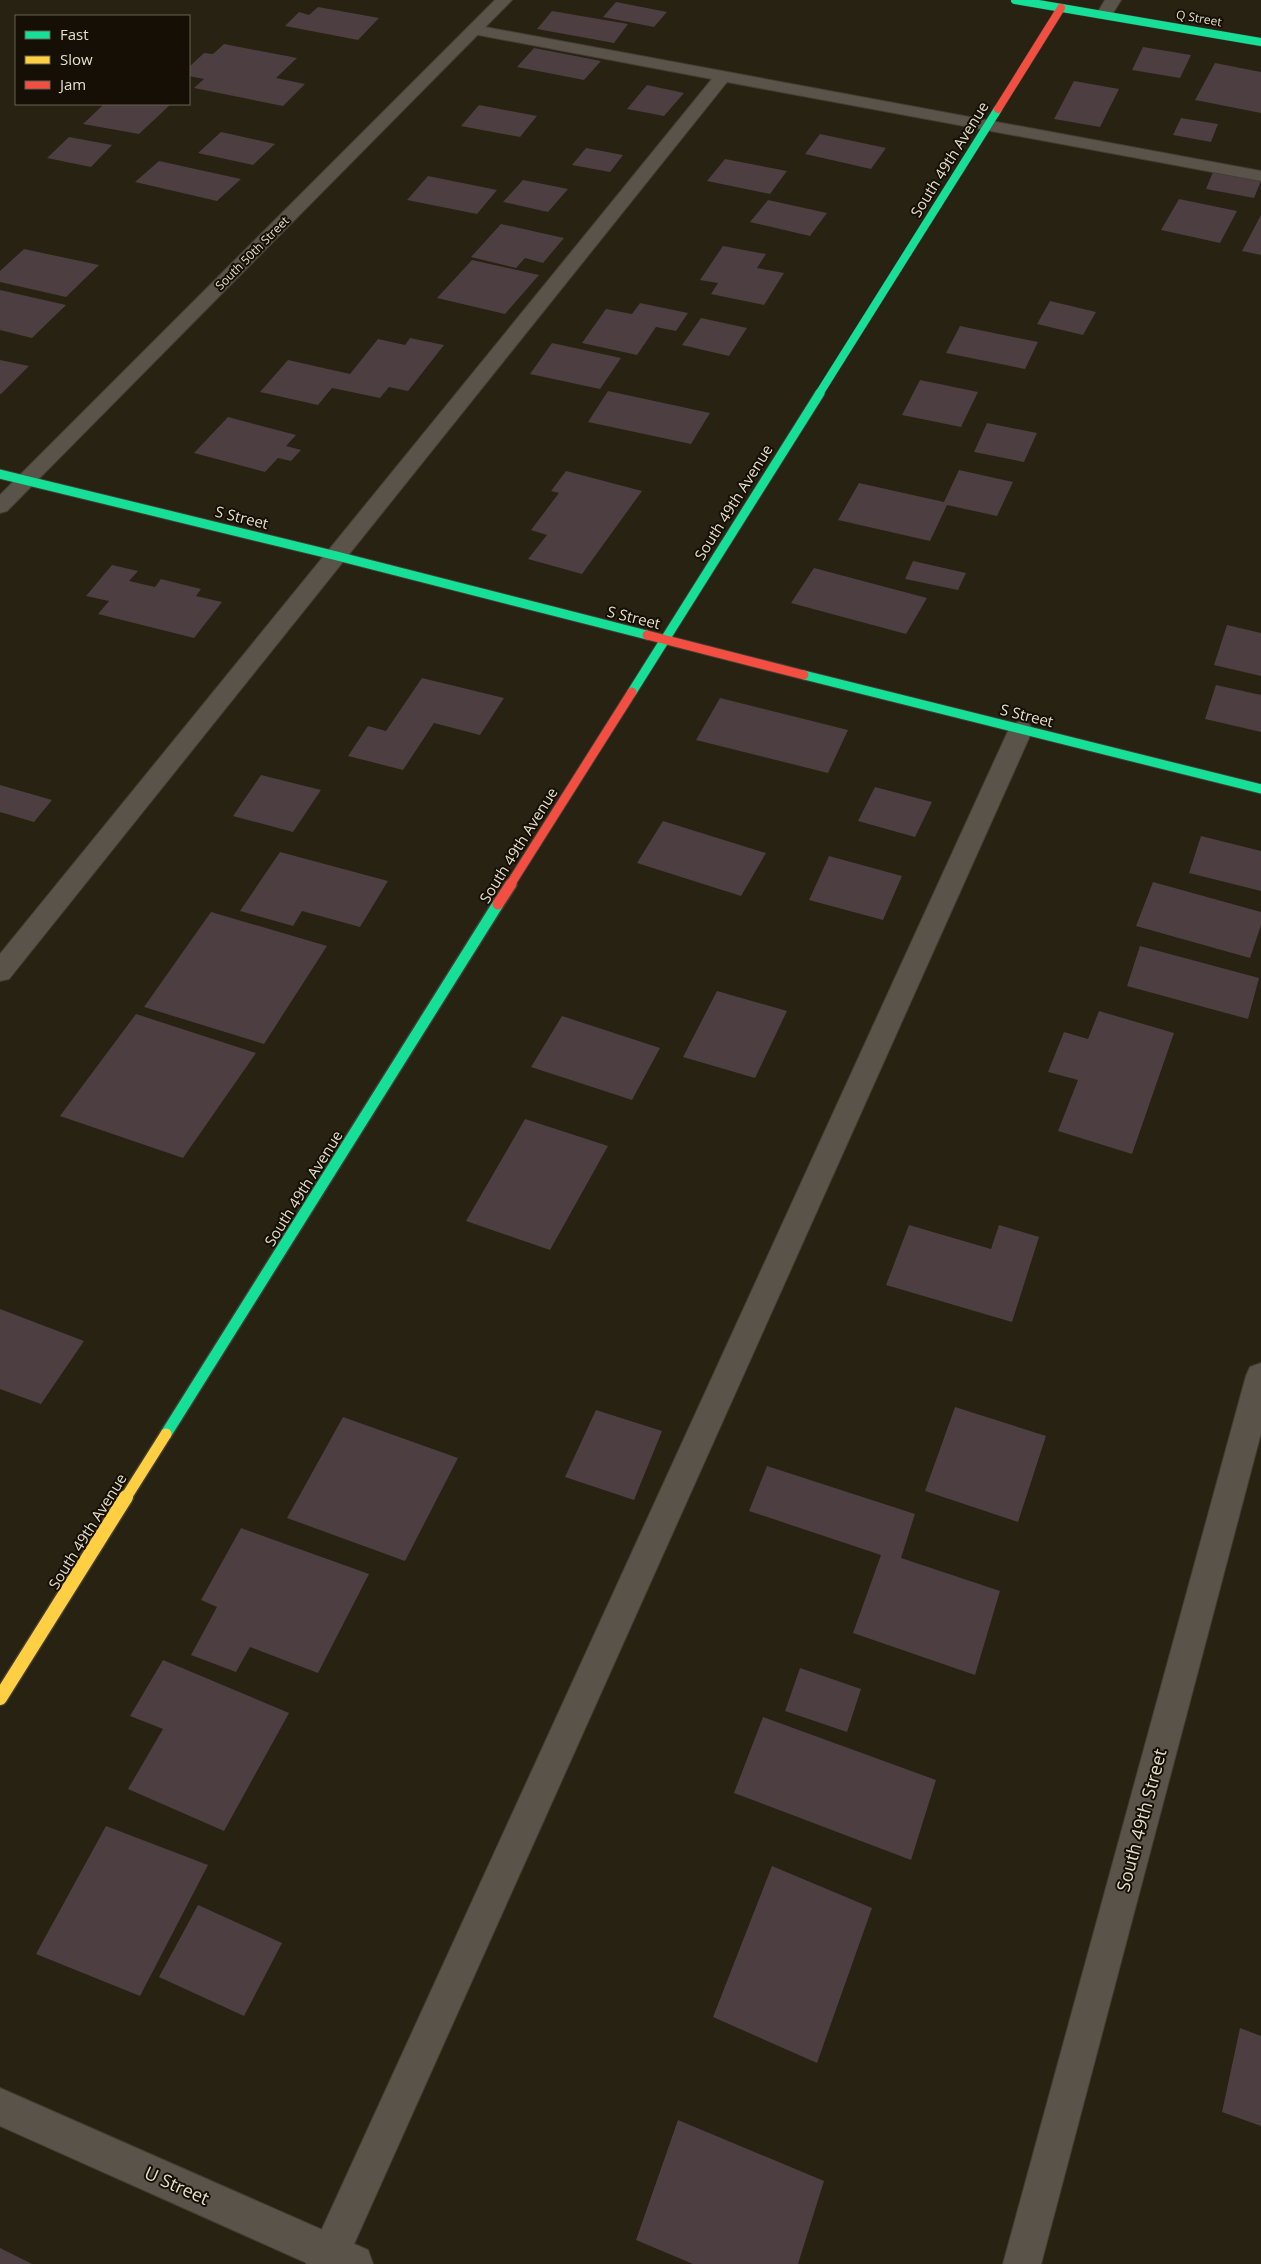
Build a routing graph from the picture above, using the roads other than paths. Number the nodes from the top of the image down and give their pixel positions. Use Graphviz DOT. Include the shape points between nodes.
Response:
graph roads {
  1 [pos="504,0"];
  2 [pos="1015,0"];
  3 [pos="1113,0"];
  4 [pos="1061,8"];
  5 [pos="1104,15"];
  6 [pos="474,30"];
  7 [pos="1261,42"];
  8 [pos="723,76"];
  9 [pos="988,125"];
  10 [pos="1261,176"];
  11 [pos="0,474"];
  12 [pos="27,480"];
  13 [pos="0,507"];
  14 [pos="337,556"];
  15 [pos="665,640"];
  16 [pos="1021,729"];
  17 [pos="1261,789"];
  18 [pos="0,972"];
  19 [pos="1261,1376"];
  20 [pos="0,1698"];
  21 [pos="0,2107"];
  22 [pos="336,2260"];
  23 [pos="1022,2264"];
  1 -- 6 [label="street, South 50th Street"];
  2 -- 4 [label="street, Q Street"];
  3 -- 5 [label="street"];
  4 -- 5 [label="street, Q Street"];
  4 -- 9 [label="street, South 49th Avenue"];
  5 -- 7 [label="street, Q Street"];
  6 -- 8 [label="street"];
  6 -- 12 [label="street, South 50th Street"];
  8 -- 9 [label="street"];
  8 -- 14 [label="street"];
  9 -- 10 [label="street"];
  9 -- 15 [label="street, South 49th Avenue"];
  11 -- 12 [label="street, S Street"];
  12 -- 13 [label="street, South 50th Street"];
  12 -- 14 [label="street, S Street"];
  14 -- 15 [label="street, S Street"];
  14 -- 18 [label="street"];
  15 -- 16 [label="street, S Street"];
  15 -- 20 [label="street, South 49th Avenue"];
  16 -- 17 [label="street, S Street"];
  16 -- 22 [label="street"];
  19 -- 23 [label="street, South 49th Street"];
  21 -- 22 [label="street, U Street"];
}
